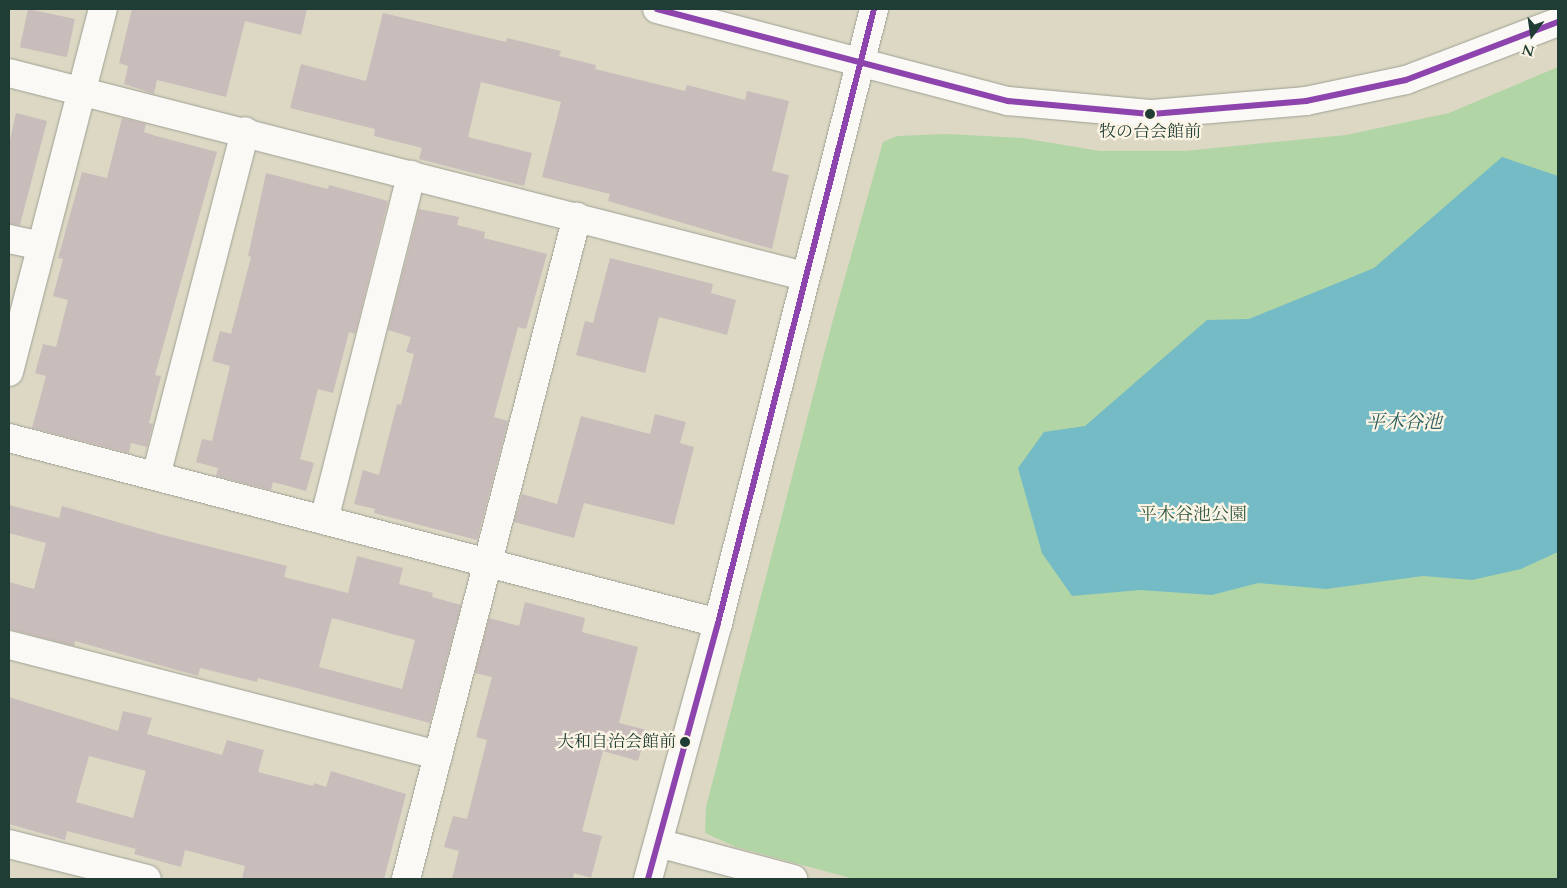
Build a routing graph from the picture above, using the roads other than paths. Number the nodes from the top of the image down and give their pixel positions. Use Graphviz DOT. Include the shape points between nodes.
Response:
graph roads {
  1 [pos="103,9"];
  2 [pos="657,9"];
  3 [pos="874,9"];
  4 [pos="1558,22"];
  5 [pos="862,63"];
  6 [pos="9,73"];
  7 [pos="82,90"];
  8 [pos="245,131"];
  9 [pos="411,175"];
  10 [pos="577,217"];
  11 [pos="9,239"];
  12 [pos="41,246"];
  13 [pos="804,276"];
  14 [pos="9,372"];
  15 [pos="9,438"];
  16 [pos="156,476"];
  17 [pos="324,520"];
  18 [pos="487,563"];
  19 [pos="718,623"];
  20 [pos="9,645"];
  21 [pos="438,755"];
  22 [pos="658,843"];
  23 [pos="9,844"];
  24 [pos="148,879"];
  25 [pos="406,879"];
  26 [pos="648,879"];
  27 [pos="793,879"];
  1 -- 7 [label="street"];
  2 -- 5 [label="street"];
  3 -- 5 [label="street"];
  4 -- 5 [label="street" via="1406,80 1306,101 1152,114 1008,101"];
  5 -- 13 [label="street"];
  6 -- 7 [label="street"];
  7 -- 8 [label="street"];
  7 -- 12 [label="street"];
  8 -- 9 [label="street"];
  8 -- 16 [label="street"];
  9 -- 10 [label="street"];
  9 -- 17 [label="street"];
  10 -- 13 [label="street"];
  10 -- 18 [label="street"];
  11 -- 12 [label="street"];
  12 -- 14 [label="street"];
  13 -- 19 [label="street"];
  15 -- 16 [label="street"];
  16 -- 17 [label="street"];
  17 -- 18 [label="street"];
  18 -- 19 [label="street"];
  18 -- 21 [label="street"];
  19 -- 22 [label="street"];
  20 -- 21 [label="street"];
  21 -- 25 [label="street"];
  22 -- 26 [label="street"];
  22 -- 27 [label="street"];
  23 -- 24 [label="street"];
}
